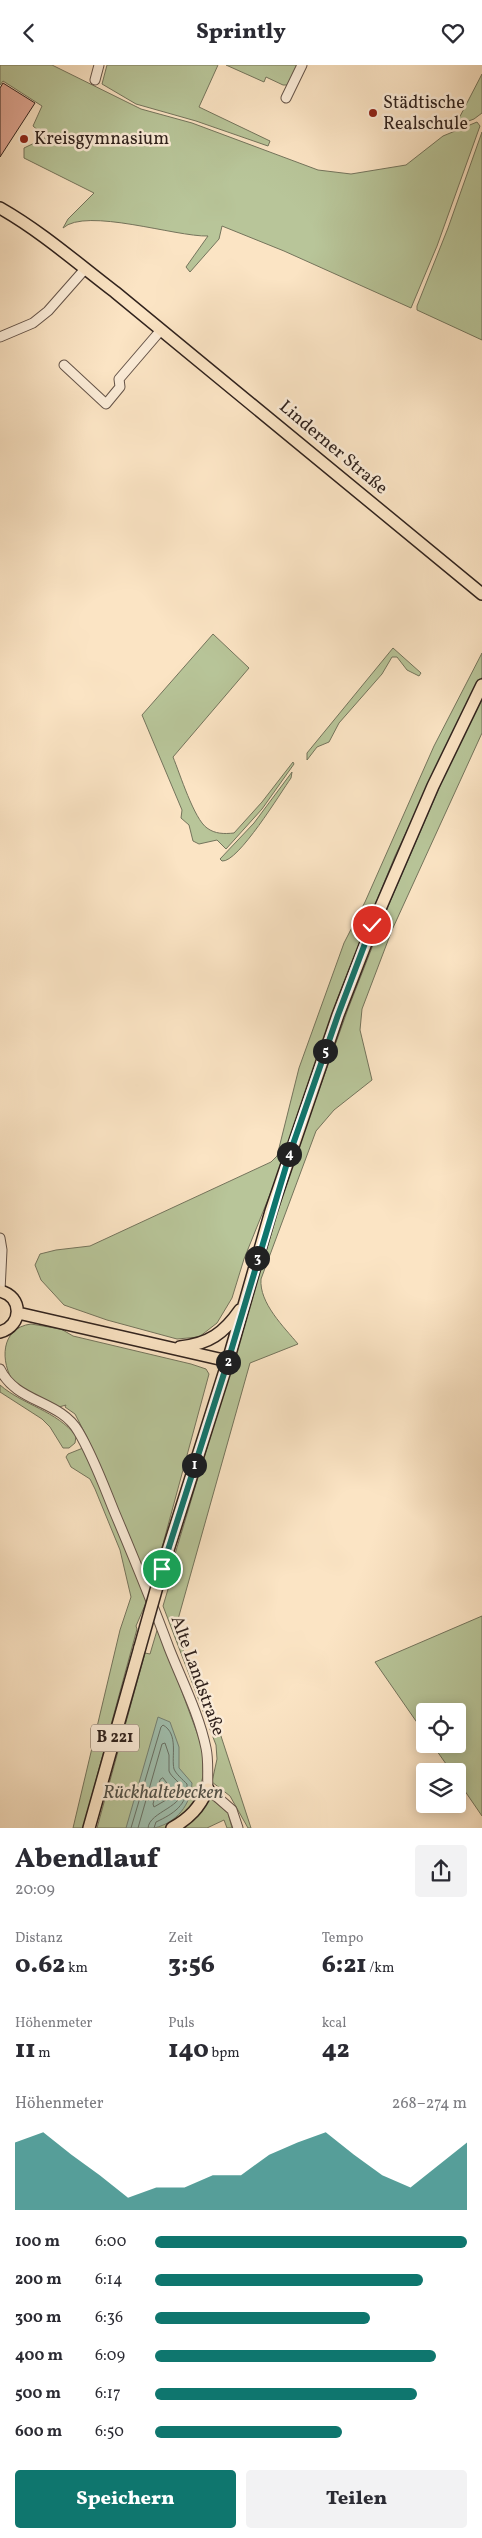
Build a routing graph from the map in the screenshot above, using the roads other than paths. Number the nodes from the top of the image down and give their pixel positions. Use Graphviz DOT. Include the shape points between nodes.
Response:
graph roads {
  1 [pos="99,65"];
  2 [pos="302,65"];
  3 [pos="95,80"];
  4 [pos="286,98"];
  5 [pos="0,208"];
  6 [pos="85,269"];
  7 [pos="161,330"];
  8 [pos="0,337"];
  9 [pos="64,365"];
  10 [pos="482,594"];
  11 [pos="482,685"];
  12 [pos="0,1238"];
  13 [pos="0,1291"];
  14 [pos="245,1302"];
  15 [pos="18,1313"];
  16 [pos="0,1331"];
  17 [pos="173,1348"];
  18 [pos="228,1361"];
  19 [pos="0,1369"];
  20 [pos="208,1789"];
  21 [pos="89,1828"];
  22 [pos="172,1828"];
  23 [pos="238,1828"];
  1 -- 3 [label="street"];
  2 -- 4 [label="street"];
  5 -- 6 [label="main road, Linderner Straße" via="30,226"];
  6 -- 7 [label="main road, Linderner Straße"];
  6 -- 8 [label="street" via="33,323"];
  7 -- 9 [label="street" via="119,379 120,387 106,404"];
  7 -- 10 [label="main road, Linderner Straße"];
  11 -- 14 [label="main road, B 221" via="372,925 279,1186"];
  12 -- 13 [label="street"];
  13 -- 15 [label="main road" via="12,1297"];
  14 -- 17 [label="main road" via="223,1331 210,1341"];
  14 -- 18 [label="main road, B 221"];
  15 -- 16 [label="main road" via="12,1325"];
  15 -- 17 [label="main road"];
  17 -- 18 [label="main road"];
  18 -- 21 [label="main road, B 221, bridge" via="162,1569"];
  19 -- 20 [label="street, Alte Landstraße" via="4,1378 19,1392 69,1419 96,1466 201,1727 209,1766"];
  20 -- 22 [label="main road" via="199,1807"];
  20 -- 23 [label="street" via="232,1810"];
}
